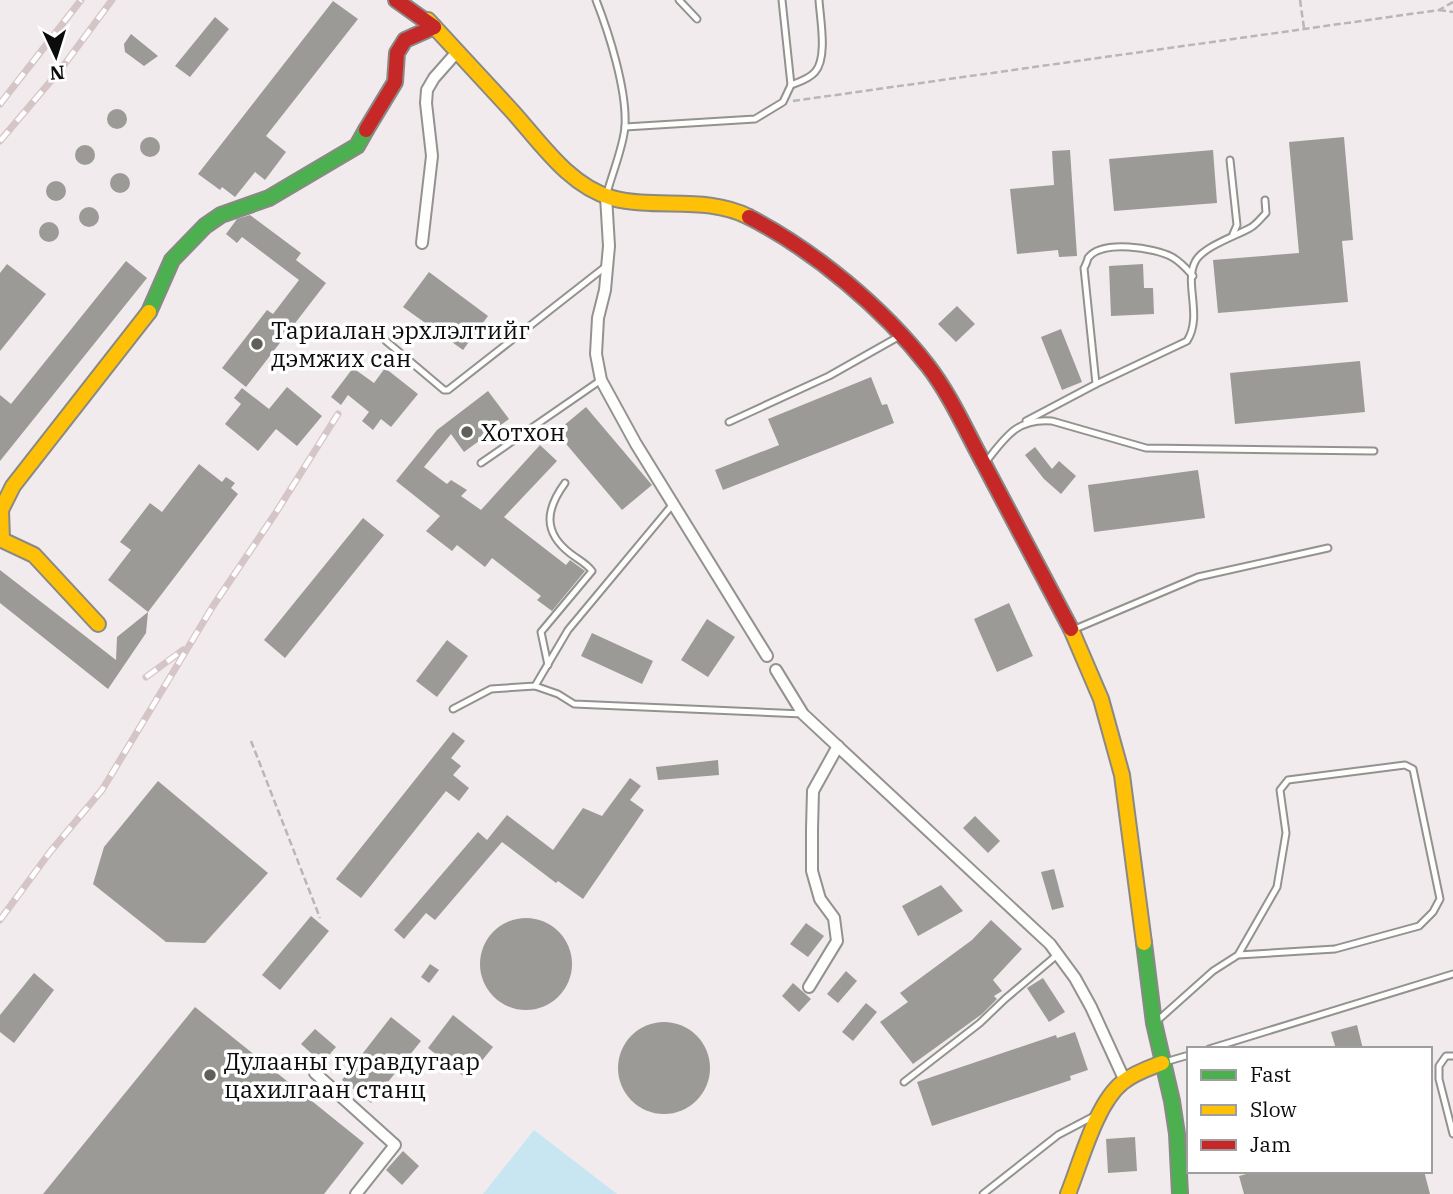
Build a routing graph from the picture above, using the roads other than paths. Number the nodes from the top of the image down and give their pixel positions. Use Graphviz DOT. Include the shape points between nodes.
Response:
graph roads {
  1 [pos="396,0"];
  2 [pos="409,0"];
  3 [pos="416,0"];
  4 [pos="596,0"];
  5 [pos="679,0"];
  6 [pos="782,0"];
  7 [pos="819,0"];
  8 [pos="697,19"];
  9 [pos="434,27"];
  10 [pos="457,51"];
  11 [pos="791,85"];
  12 [pos="625,127"];
  13 [pos="1230,160"];
  14 [pos="606,196"];
  15 [pos="1265,200"];
  16 [pos="1231,237"];
  17 [pos="422,243"];
  18 [pos="607,265"];
  19 [pos="1193,275"];
  20 [pos="901,335"];
  21 [pos="386,341"];
  22 [pos="601,380"];
  23 [pos="1096,384"];
  24 [pos="729,422"];
  25 [pos="1025,422"];
  26 [pos="1374,451"];
  27 [pos="481,463"];
  28 [pos="984,466"];
  29 [pos="565,483"];
  30 [pos="673,504"];
  31 [pos="1328,548"];
  32 [pos="99,624"];
  33 [pos="1072,630"];
  34 [pos="767,656"];
  35 [pos="548,665"];
  36 [pos="776,670"];
  37 [pos="535,686"];
  38 [pos="453,709"];
  39 [pos="803,714"];
  40 [pos="838,746"];
  41 [pos="1058,955"];
  42 [pos="1238,955"];
  43 [pos="1453,974"];
  44 [pos="808,987"];
  45 [pos="1154,1023"];
  46 [pos="1216,1047"];
  47 [pos="1187,1056"];
  48 [pos="1453,1056"];
  49 [pos="1162,1063"];
  50 [pos="315,1073"];
  51 [pos="1125,1080"];
  52 [pos="904,1082"];
  53 [pos="1102,1112"];
  54 [pos="1453,1134"];
  55 [pos="1184,1171"];
  56 [pos="356,1194"];
  57 [pos="984,1194"];
  58 [pos="1068,1194"];
  59 [pos="1180,1194"];
  1 -- 9 [label="main road"];
  2 -- 9 [label="main road"];
  3 -- 9 [label="main road"];
  4 -- 12 [label="lane" via="612,50"];
  5 -- 8 [label="lane"];
  6 -- 11 [label="lane"];
  7 -- 11 [label="lane" via="822,58 817,71"];
  9 -- 10 [label="main road"];
  9 -- 32 [label="main road" via="405,40 397,53 396,82 357,146 269,198 221,215 172,260 150,311 13,486 1,510 2,540 34,555"];
  10 -- 14 [label="main road" via="565,168 585,186"];
  10 -- 17 [label="street" via="427,90 432,156"];
  11 -- 12 [label="lane" via="783,102 755,119"];
  12 -- 14 [label="lane"];
  13 -- 16 [label="lane" via="1237,225"];
  14 -- 18 [label="street"];
  14 -- 20 [label="main road" via="628,202 703,204 747,214 788,239"];
  15 -- 16 [label="lane" via="1266,213 1260,220"];
  16 -- 19 [label="lane" via="1203,253 1195,262"];
  18 -- 21 [label="lane" via="448,390"];
  18 -- 22 [label="street" via="596,354"];
  19 -- 23 [label="lane" via="1194,320 1187,341"];
  19 -- 23 [label="lane" via="1170,256 1146,248 1107,248 1088,258 1084,268"];
  20 -- 24 [label="lane" via="828,376"];
  20 -- 28 [label="main road" via="936,378"];
  22 -- 27 [label="lane"];
  22 -- 30 [label="street"];
  23 -- 25 [label="lane"];
  25 -- 26 [label="lane" via="1052,421 1146,448"];
  25 -- 28 [label="lane"];
  28 -- 33 [label="main road"];
  29 -- 35 [label="lane" via="553,500 550,522 558,541 592,571 541,632"];
  30 -- 34 [label="street"];
  30 -- 35 [label="lane" via="568,630"];
  31 -- 33 [label="lane" via="1198,577"];
  33 -- 45 [label="main road" via="1117,752"];
  35 -- 37 [label="lane"];
  36 -- 39 [label="street"];
  37 -- 38 [label="lane" via="491,689"];
  37 -- 39 [label="lane" via="574,704"];
  39 -- 40 [label="street"];
  40 -- 41 [label="street"];
  40 -- 44 [label="street" via="813,791 812,806 812,871 820,899 834,918 837,941"];
  41 -- 51 [label="street" via="1091,1007"];
  41 -- 52 [label="lane" via="980,1024"];
  42 -- 42 [label="lane" via="1335,949 1419,926 1433,912 1440,899 1413,769 1405,765 1289,780 1280,790 1286,833 1278,887"];
  42 -- 45 [label="lane"];
  43 -- 46 [label="lane"];
  45 -- 49 [label="main road"];
  47 -- 49 [label="lane"];
  48 -- 54 [label="lane" via="1446,1056 1439,1066"];
  49 -- 51 [label="main road"];
  49 -- 55 [label="main road"];
  50 -- 56 [label="street" via="395,1145"];
  51 -- 53 [label="main road"];
  53 -- 57 [label="lane" via="1058,1135"];
  53 -- 58 [label="main road"];
  55 -- 59 [label="main road"];
}
